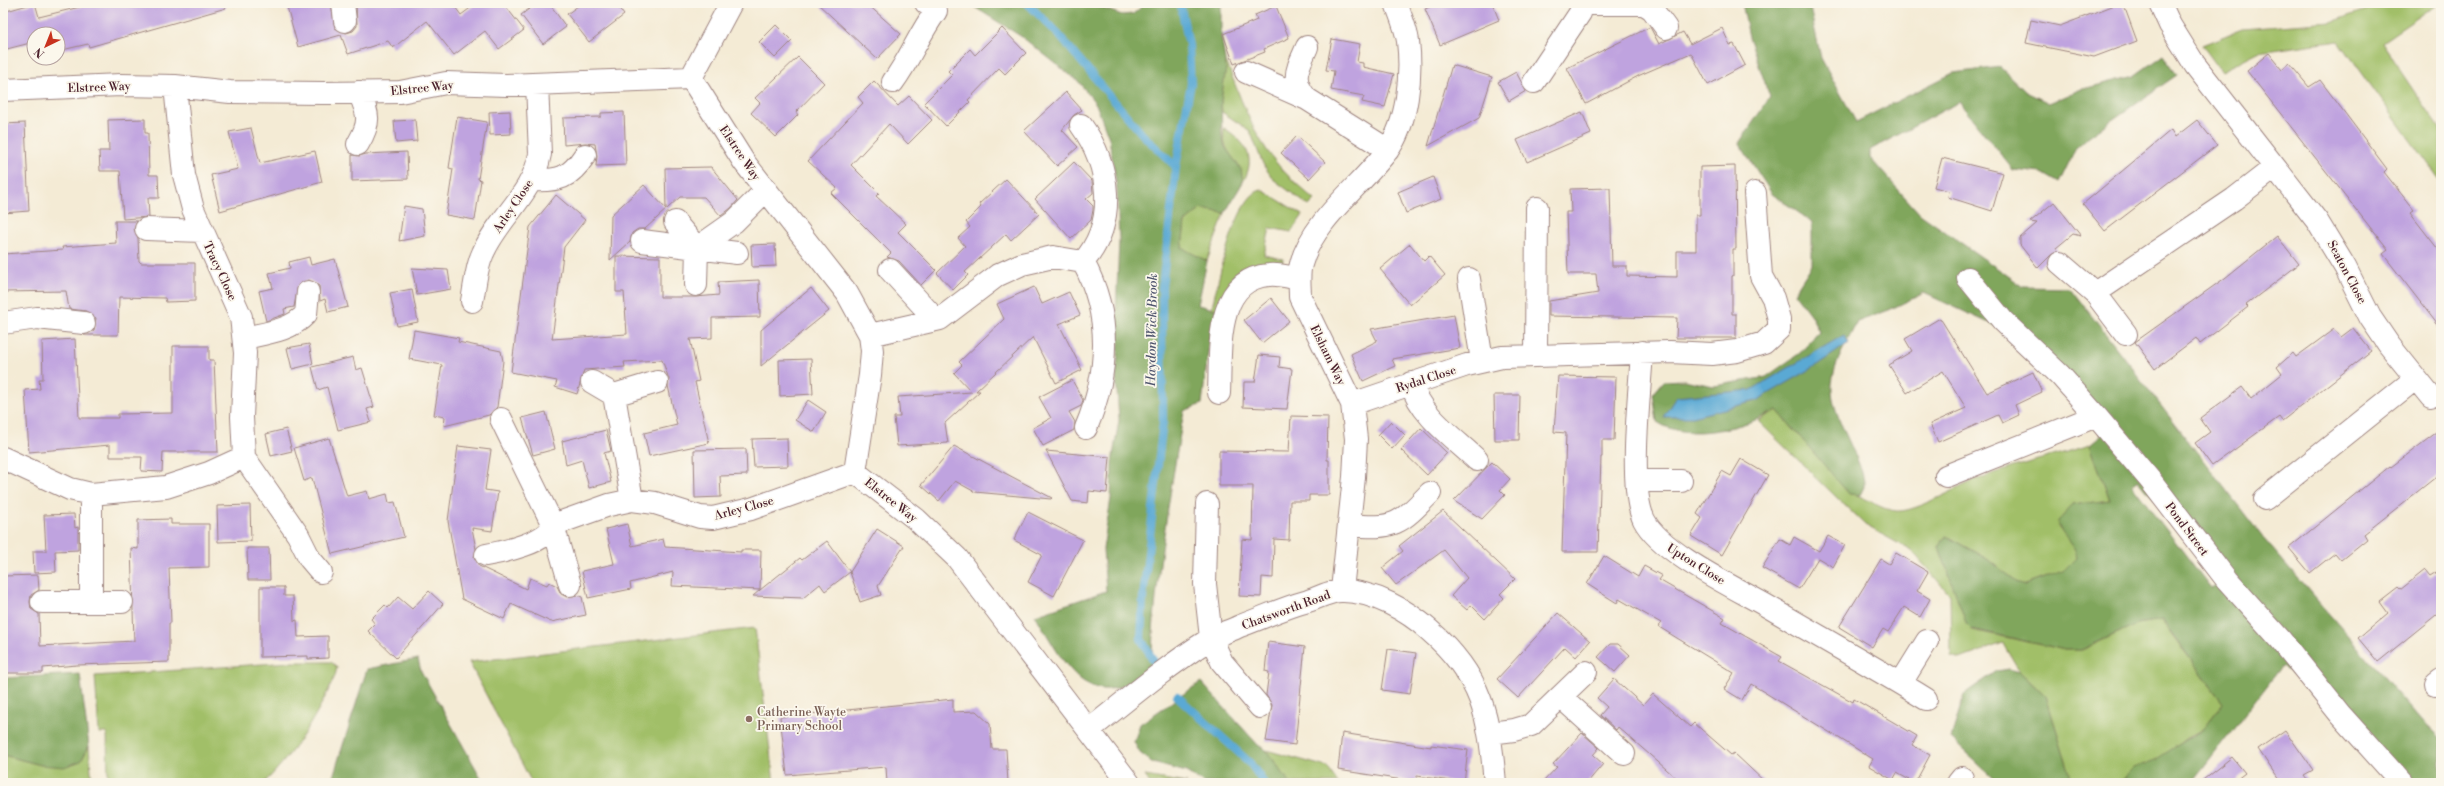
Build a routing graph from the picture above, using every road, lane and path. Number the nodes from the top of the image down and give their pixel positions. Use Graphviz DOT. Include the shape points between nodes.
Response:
graph roads {
  1 [pos="731,3"];
  2 [pos="1396,3"];
  3 [pos="2160,3"];
  4 [pos="1583,4"];
  5 [pos="1645,4"];
  6 [pos="931,7"];
  7 [pos="1666,28"];
  8 [pos="1307,47"];
  9 [pos="1246,72"];
  10 [pos="691,78"];
  11 [pos="893,82"];
  12 [pos="1534,82"];
  13 [pos="537,84"];
  14 [pos="175,86"];
  15 [pos="3,90"];
  16 [pos="359,92"];
  17 [pos="1307,100"];
  18 [pos="1081,125"];
  19 [pos="358,144"];
  20 [pos="1388,150"];
  21 [pos="584,156"];
  22 [pos="2274,168"];
  23 [pos="532,180"];
  24 [pos="766,190"];
  25 [pos="1755,193"];
  26 [pos="1537,208"];
  27 [pos="675,222"];
  28 [pos="146,229"];
  29 [pos="202,231"];
  30 [pos="642,241"];
  31 [pos="697,248"];
  32 [pos="737,253"];
  33 [pos="1084,262"];
  34 [pos="2060,263"];
  35 [pos="890,270"];
  36 [pos="1968,278"];
  37 [pos="1299,279"];
  38 [pos="1469,279"];
  39 [pos="696,285"];
  40 [pos="308,292"];
  41 [pos="2095,293"];
  42 [pos="472,302"];
  43 [pos="936,320"];
  44 [pos="3,323"];
  45 [pos="84,323"];
  46 [pos="2126,334"];
  47 [pos="870,335"];
  48 [pos="244,338"];
  49 [pos="1642,352"];
  50 [pos="1536,355"];
  51 [pos="1492,359"];
  52 [pos="2415,379"];
  53 [pos="592,382"];
  54 [pos="657,382"];
  55 [pos="1412,384"];
  56 [pos="1219,393"];
  57 [pos="614,395"];
  58 [pos="2431,397"];
  59 [pos="1352,404"];
  60 [pos="2096,416"];
  61 [pos="501,419"];
  62 [pos="1086,428"];
  63 [pos="244,457"];
  64 [pos="3,458"];
  65 [pos="1477,460"];
  66 [pos="855,472"];
  67 [pos="1946,476"];
  68 [pos="1637,481"];
  69 [pos="1681,481"];
  70 [pos="1430,493"];
  71 [pos="91,494"];
  72 [pos="2265,498"];
  73 [pos="632,500"];
  74 [pos="1207,504"];
  75 [pos="552,524"];
  76 [pos="1350,525"];
  77 [pos="486,555"];
  78 [pos="321,572"];
  79 [pos="570,585"];
  80 [pos="1342,590"];
  81 [pos="90,601"];
  82 [pos="42,602"];
  83 [pos="122,602"];
  84 [pos="1211,638"];
  85 [pos="1927,641"];
  86 [pos="1586,672"];
  87 [pos="1901,683"];
  88 [pos="1561,697"];
  89 [pos="1926,699"];
  90 [pos="1260,707"];
  91 [pos="1089,730"];
  92 [pos="1490,733"];
  93 [pos="1624,754"];
  94 [pos="1129,783"];
  95 [pos="1495,783"];
  96 [pos="2402,783"];
  1 -- 10 [label="street"];
  2 -- 20 [label="street, Elsham Way" via="1408,40 1410,82 1402,117"];
  3 -- 22 [label="street, Seaton Close" via="2170,25 2195,65"];
  4 -- 5 [label="street"];
  4 -- 12 [label="street" via="1580,13"];
  5 -- 7 [label="street"];
  6 -- 11 [label="street" via="908,62"];
  8 -- 17 [label="street" via="1296,72 1296,83"];
  9 -- 17 [label="street"];
  10 -- 13 [label="street, Elstree Way"];
  10 -- 24 [label="street, Elstree Way" via="730,141"];
  13 -- 16 [label="street, Elstree Way" via="446,83 400,92"];
  13 -- 23 [label="street, Arley Close" via="540,154"];
  14 -- 15 [label="street, Elstree Way" via="121,85"];
  14 -- 16 [label="street, Elstree Way" via="230,92"];
  14 -- 29 [label="street, Tracy Close" via="184,175"];
  16 -- 19 [label="street" via="368,112 368,121"];
  17 -- 20 [label="street"];
  18 -- 33 [label="street" via="1098,152 1107,192 1102,233"];
  20 -- 37 [label="street, Elsham Way" via="1324,223 1301,264"];
  21 -- 23 [label="street" via="571,174 550,181"];
  22 -- 41 [label="street" via="2234,199"];
  22 -- 52 [label="street, Seaton Close" via="2318,221 2345,266 2370,317"];
  23 -- 42 [label="street, Arley Close" via="482,254"];
  24 -- 31 [label="street" via="734,222"];
  24 -- 47 [label="street, Elstree Way" via="847,293"];
  25 -- 49 [label="street" via="1762,276 1773,298 1779,329 1764,343 1752,348 1712,354"];
  26 -- 50 [label="street"];
  27 -- 31 [label="street"];
  28 -- 29 [label="street"];
  29 -- 48 [label="street, Tracy Close" via="241,317"];
  30 -- 31 [label="street"];
  31 -- 32 [label="street"];
  31 -- 39 [label="street"];
  33 -- 43 [label="street" via="1053,257 1010,269 986,284 952,312"];
  33 -- 62 [label="street" via="1101,307 1105,331 1105,358 1100,388"];
  34 -- 41 [label="street"];
  35 -- 43 [label="street"];
  36 -- 60 [label="street, Pond Street" via="2003,321 2060,375"];
  37 -- 56 [label="street" via="1267,275 1245,284 1234,295 1222,322"];
  37 -- 59 [label="street, Elsham Way" via="1300,297"];
  38 -- 51 [label="street"];
  40 -- 48 [label="street" via="306,314 300,321 291,327"];
  41 -- 46 [label="street"];
  43 -- 47 [label="street"];
  44 -- 45 [label="street" via="37,318"];
  47 -- 66 [label="street, Elstree Way" via="870,375"];
  48 -- 63 [label="street, Tracy Close"];
  49 -- 50 [label="street"];
  49 -- 68 [label="street, Upton Close"];
  50 -- 51 [label="street"];
  51 -- 55 [label="street, Rydal Close"];
  52 -- 58 [label="street, Seaton Close"];
  52 -- 72 [label="street"];
  53 -- 57 [label="street"];
  54 -- 57 [label="street"];
  55 -- 59 [label="street, Rydal Close"];
  55 -- 65 [label="street" via="1426,411"];
  57 -- 73 [label="street"];
  59 -- 76 [label="street, Elsham Way" via="1356,439"];
  60 -- 67 [label="street"];
  60 -- 96 [label="street, Pond Street" via="2151,481 2227,580"];
  61 -- 75 [label="street"];
  63 -- 71 [label="street" via="209,473 166,487"];
  63 -- 78 [label="street"];
  64 -- 71 [label="street" via="70,488"];
  66 -- 73 [label="street, Arley Close" via="751,509 713,518 700,517 655,503"];
  66 -- 91 [label="street, Elstree Way" via="916,519 956,558"];
  68 -- 69 [label="street"];
  68 -- 87 [label="street, Upton Close" via="1639,504 1644,520 1664,544"];
  70 -- 76 [label="street" via="1398,523 1372,527"];
  71 -- 81 [label="street"];
  73 -- 75 [label="street, Arley Close"];
  74 -- 84 [label="street" via="1205,584"];
  75 -- 77 [label="street" via="551,529 542,537"];
  75 -- 79 [label="street"];
  76 -- 80 [label="street, Elsham Way"];
  80 -- 84 [label="street, Chatsworth Road" via="1275,612"];
  80 -- 92 [label="street, Chatsworth Road" via="1371,596 1399,609 1421,623 1442,642 1474,682"];
  81 -- 82 [label="street"];
  81 -- 83 [label="street"];
  84 -- 90 [label="street" via="1222,662"];
  84 -- 91 [label="street, Chatsworth Road"];
  85 -- 87 [label="street"];
  86 -- 88 [label="street"];
  87 -- 89 [label="street, Upton Close"];
  88 -- 92 [label="street" via="1531,725"];
  88 -- 93 [label="street"];
  91 -- 94 [label="street, Elstree Way"];
  92 -- 95 [label="street, Chatsworth Road"];
}
